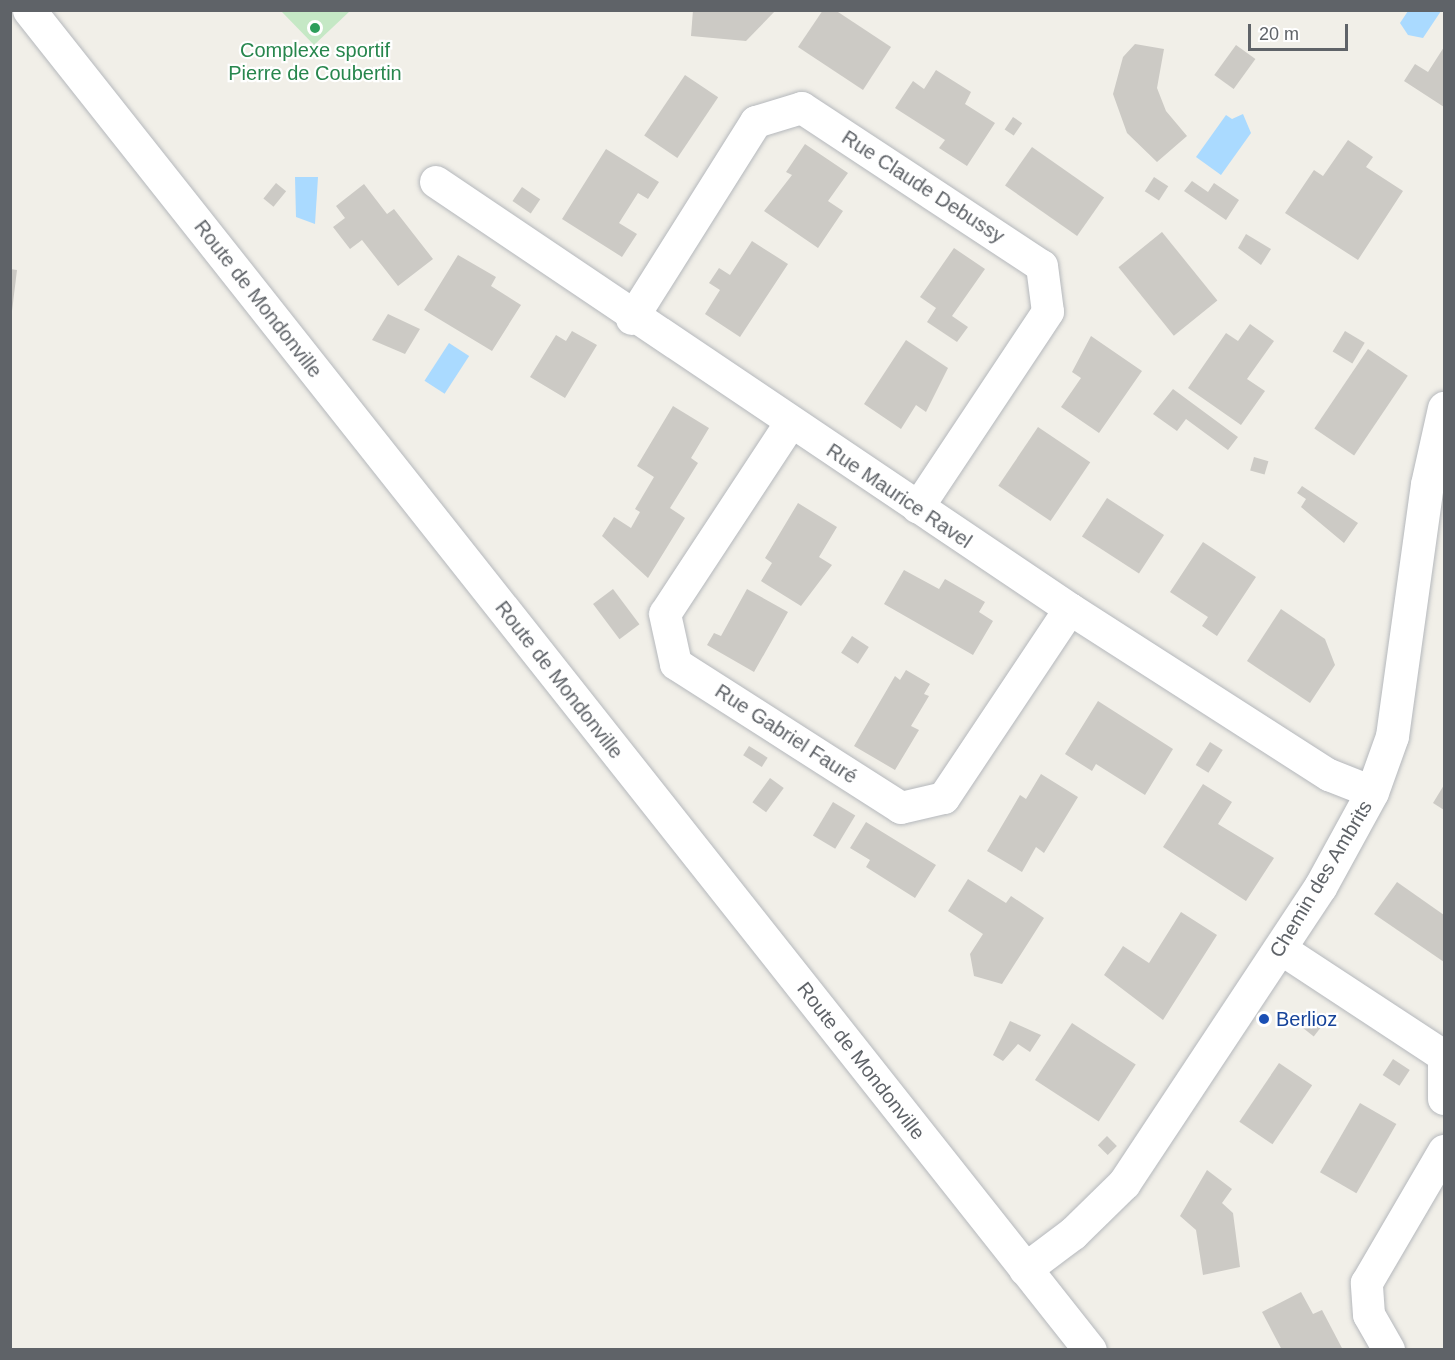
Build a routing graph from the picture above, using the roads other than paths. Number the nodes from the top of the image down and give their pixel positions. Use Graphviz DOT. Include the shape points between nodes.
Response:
graph roads {
  1 [pos="29,10"];
  2 [pos="436,182"];
  3 [pos="632,319"];
  4 [pos="1444,408"];
  5 [pos="790,424"];
  6 [pos="918,508"];
  7 [pos="1070,609"];
  8 [pos="1372,792"];
  9 [pos="1281,949"];
  10 [pos="1444,1056"];
  11 [pos="1444,1065"];
  12 [pos="1444,1099"];
  13 [pos="1444,1151"];
  14 [pos="1026,1269"];
  15 [pos="1090,1350"];
  16 [pos="1389,1350"];
  1 -- 14 [label="main road, Route de Mondonville"];
  2 -- 3 [label="street, Rue Maurice Ravel"];
  3 -- 5 [label="street, Rue Maurice Ravel"];
  3 -- 6 [label="street, Rue Claude Debussy" via="756,122 802,108 1023,253 1042,266 1048,312"];
  4 -- 8 [label="main road, Chemin des Ambrits" via="1427,484 1392,736"];
  5 -- 6 [label="street, Rue Maurice Ravel"];
  5 -- 7 [label="street, Rue Gabriel Fauré" via="665,614 676,663 901,808 944,798"];
  6 -- 7 [label="street, Rue Maurice Ravel"];
  7 -- 8 [label="street, Rue Maurice Ravel" via="1329,775"];
  8 -- 9 [label="main road, Chemin des Ambrits"];
  9 -- 10 [label="street"];
  9 -- 14 [label="main road, Chemin des Ambrits" via="1124,1183 1073,1233"];
  11 -- 12 [label="street"];
  13 -- 16 [label="street" via="1367,1282 1369,1315"];
  14 -- 15 [label="main road, Route de Mondonville"];
}
